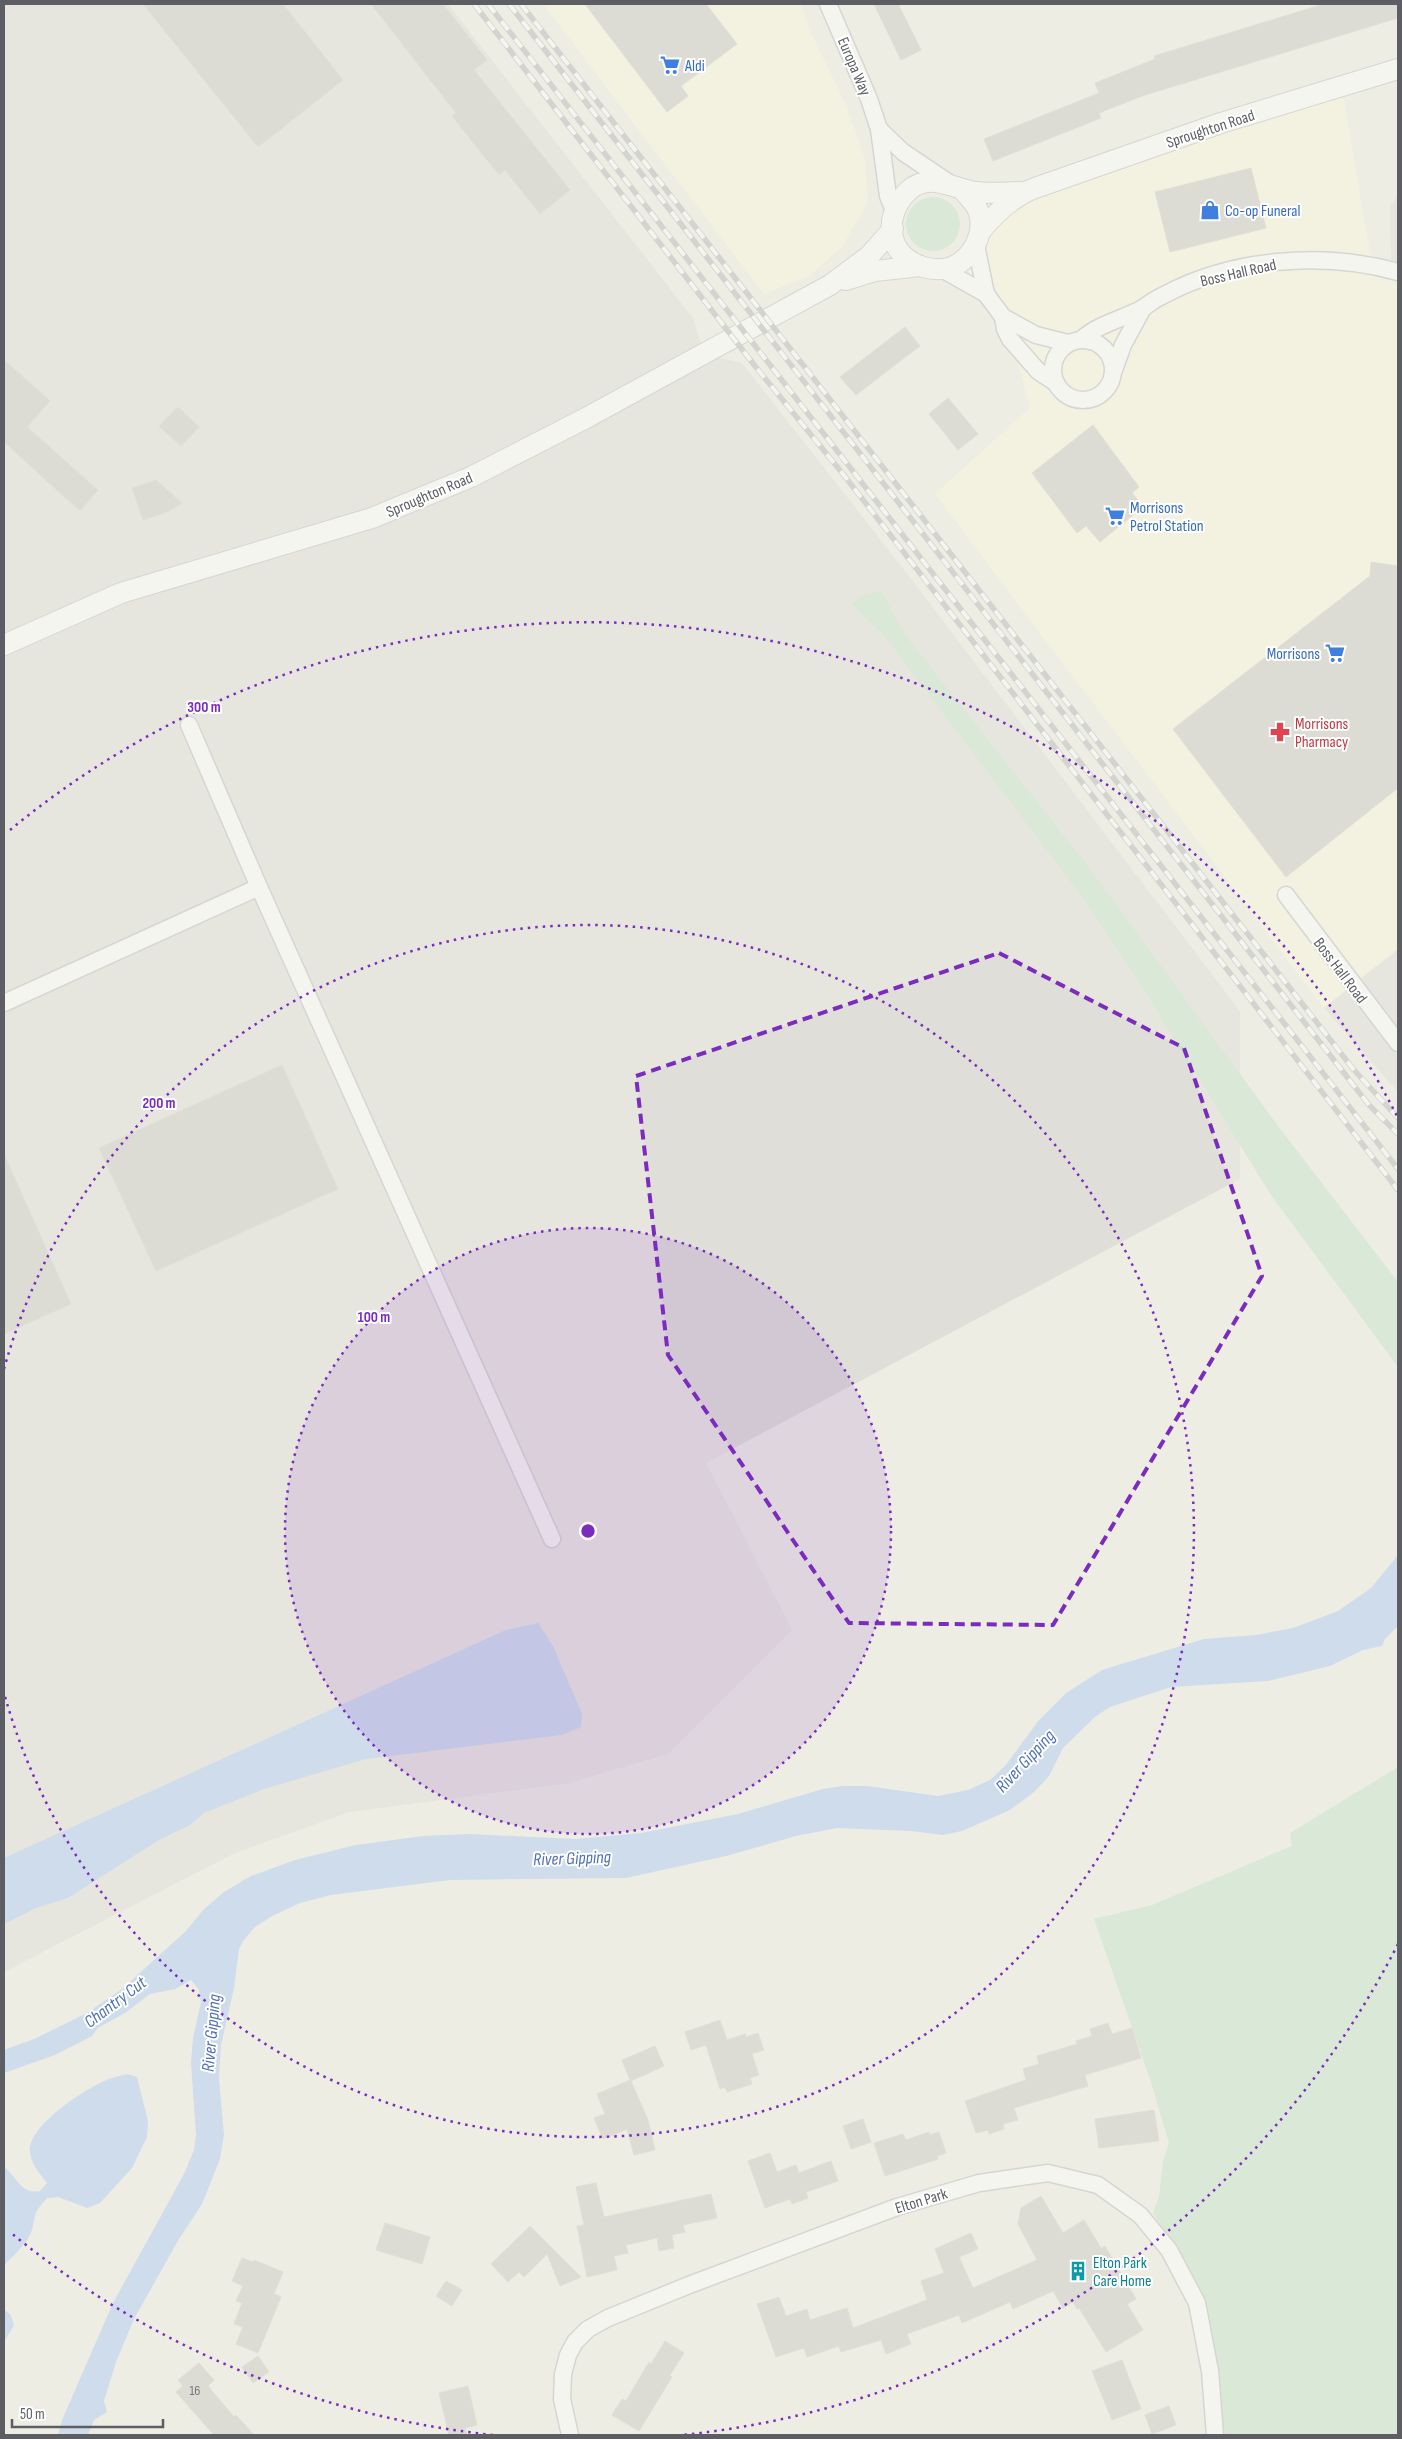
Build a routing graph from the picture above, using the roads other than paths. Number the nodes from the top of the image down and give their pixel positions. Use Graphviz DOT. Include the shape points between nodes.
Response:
graph roads {
  1 [pos="828,4"];
  2 [pos="1398,70"];
  3 [pos="879,129"];
  4 [pos="956,186"];
  5 [pos="1024,192"];
  6 [pos="893,220"];
  7 [pos="978,239"];
  8 [pos="920,266"];
  9 [pos="940,268"];
  10 [pos="1398,272"];
  11 [pos="830,285"];
  12 [pos="986,294"];
  13 [pos="1143,308"];
  14 [pos="1002,317"];
  15 [pos="1075,341"];
  16 [pos="1114,370"];
  17 [pos="1056,383"];
  18 [pos="4,645"];
  19 [pos="189,725"];
  20 [pos="259,887"];
  21 [pos="1286,895"];
  22 [pos="4,1003"];
  23 [pos="1398,1043"];
  24 [pos="552,1540"];
  25 [pos="570,2435"];
  26 [pos="1215,2435"];
  1 -- 3 [label="street, Europa Way" via="870,99"];
  2 -- 5 [label="street, Sproughton Road" via="1221,123"];
  3 -- 4 [label="street, Europa Way" via="903,152"];
  3 -- 6 [label="street, Europa Way"];
  4 -- 5 [label="street, Sproughton Road" via="987,192"];
  4 -- 6 [label="street, Sproughton Road" via="929,181 914,186 902,197"];
  4 -- 7 [label="street" via="977,208 980,221"];
  5 -- 7 [label="street, Sproughton Road" via="993,216"];
  6 -- 8 [label="street" via="895,244 907,258"];
  6 -- 11 [label="street, Sproughton Road" via="869,256"];
  7 -- 9 [label="street, Sproughton Road" via="961,262"];
  7 -- 12 [label="street"];
  8 -- 9 [label="street, Sproughton Road"];
  8 -- 11 [label="street, Sproughton Road" via="875,271"];
  9 -- 12 [label="street"];
  10 -- 13 [label="street, Boss Hall Road" via="1340,261 1271,262 1210,276 1162,295"];
  11 -- 18 [label="street, Sproughton Road" via="471,477 372,518 121,593"];
  12 -- 14 [label="street"];
  13 -- 15 [label="street, Boss Hall Road"];
  13 -- 16 [label="street, Boss Hall Road"];
  14 -- 15 [label="street" via="1036,335"];
  14 -- 17 [label="street" via="1005,329 1020,352 1038,371"];
  15 -- 16 [label="street" via="1092,340 1101,344 1113,360"];
  15 -- 17 [label="street" via="1058,353 1053,373"];
  16 -- 17 [label="street" via="1108,388 1092,399 1071,398"];
  19 -- 20 [label="street"];
  20 -- 22 [label="street"];
  20 -- 24 [label="street"];
  21 -- 23 [label="street, Boss Hall Road"];
  25 -- 26 [label="street, Elton Park" via="562,2399 568,2355 588,2329 608,2318 897,2207 979,2183 1048,2173 1098,2185 1140,2214 1169,2250 1196,2303 1210,2371"];
}
